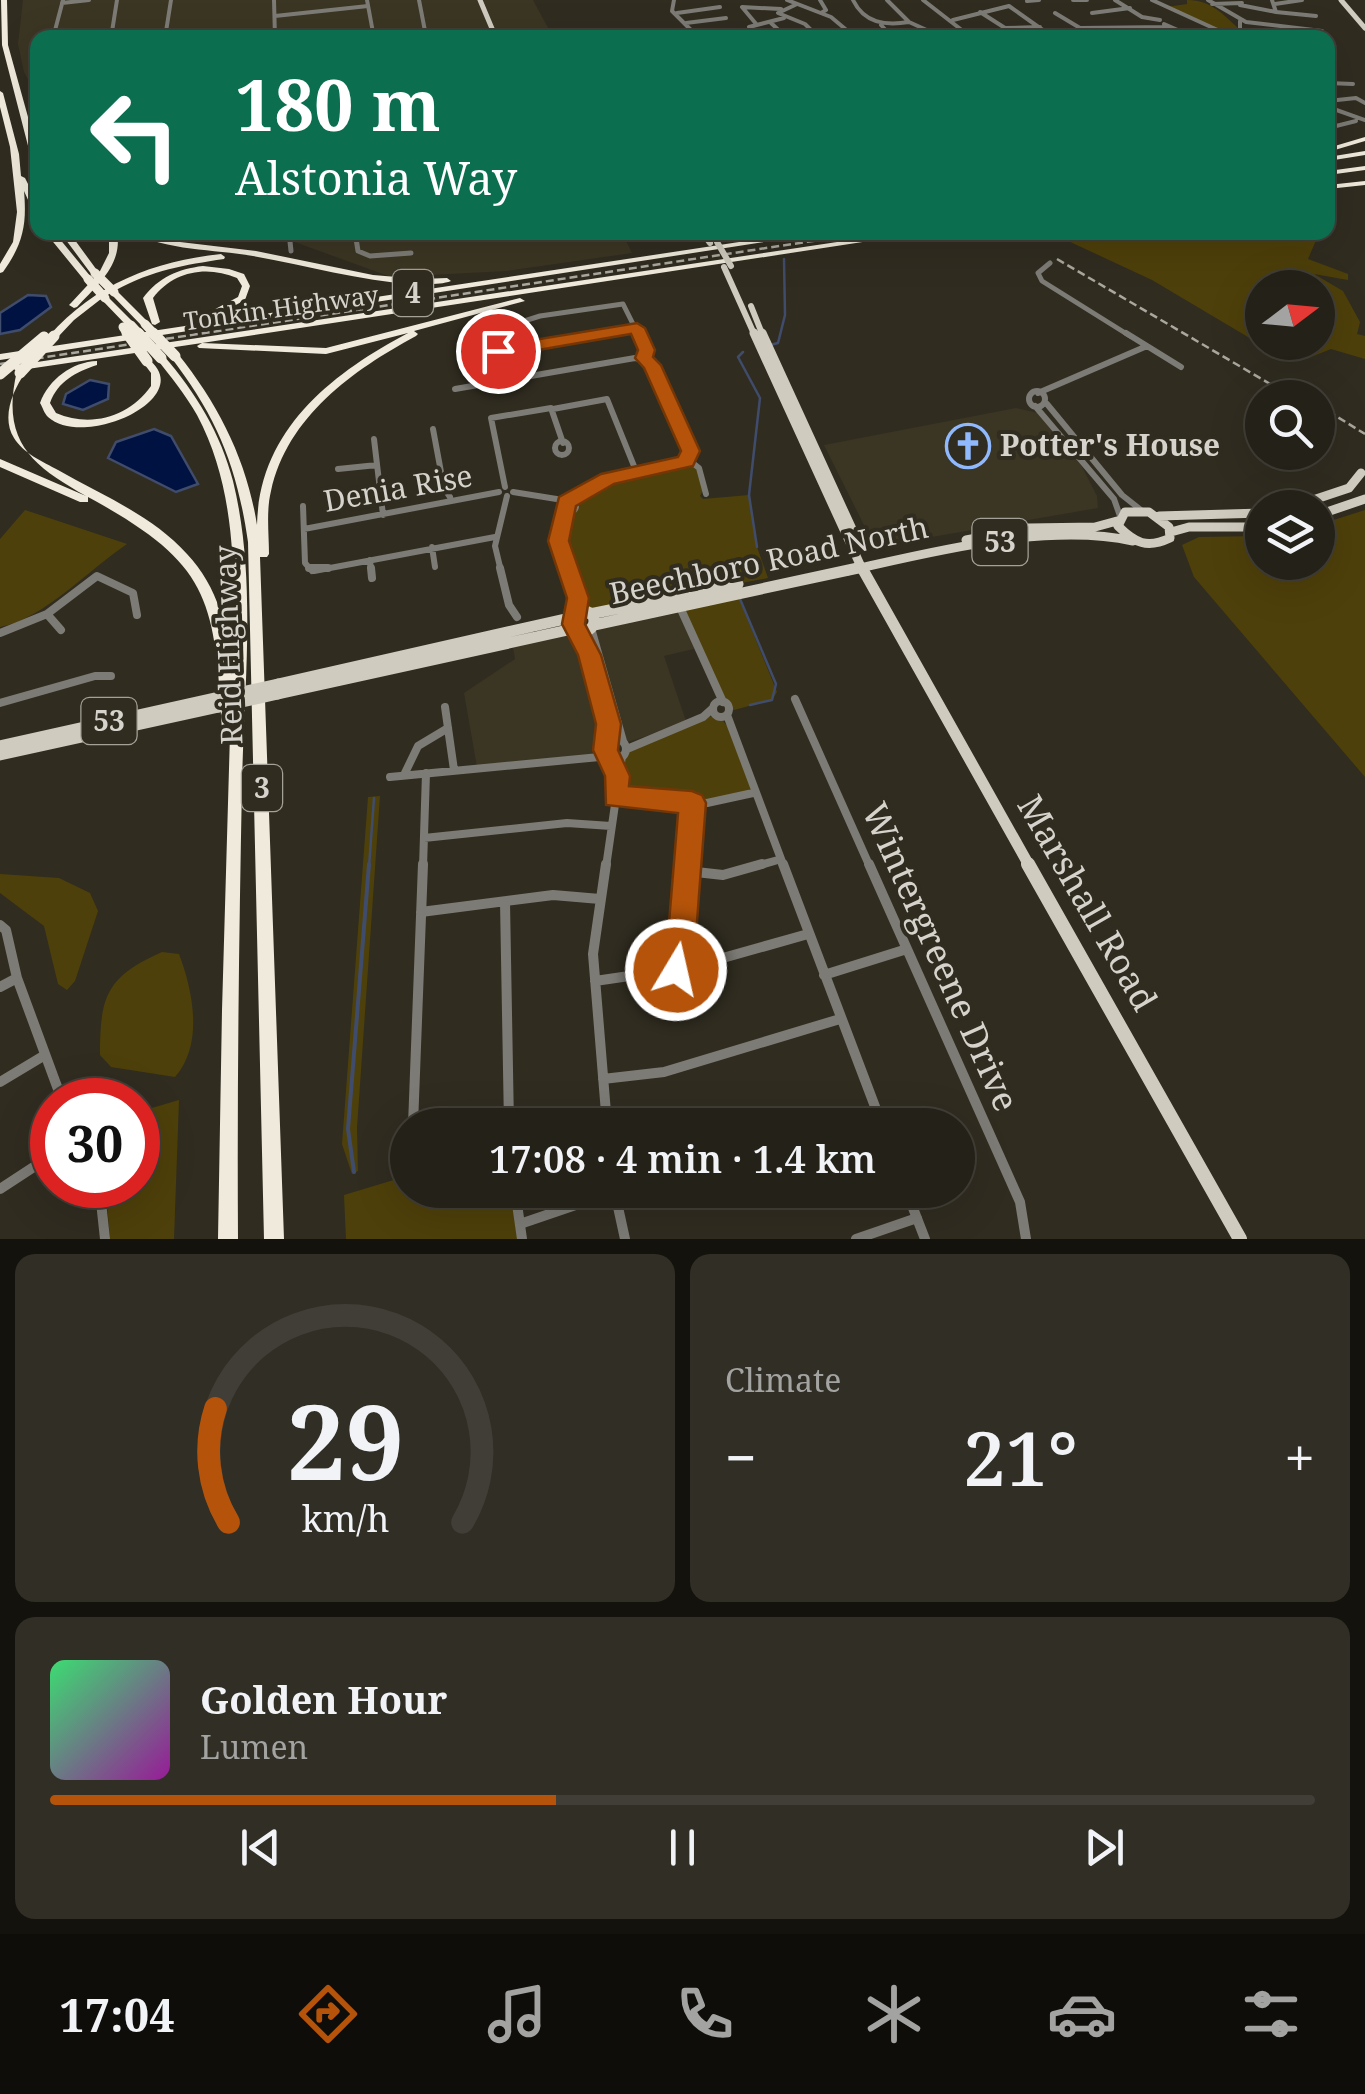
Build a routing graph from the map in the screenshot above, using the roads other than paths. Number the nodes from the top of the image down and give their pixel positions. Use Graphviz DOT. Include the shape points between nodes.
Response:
graph roads {
  1 [pos="4,0"];
  2 [pos="13,0"];
  3 [pos="89,0"];
  4 [pos="117,0"];
  5 [pos="171,0"];
  6 [pos="274,0"];
  7 [pos="419,0"];
  8 [pos="477,0"];
  9 [pos="674,0"];
  10 [pos="787,0"];
  11 [pos="820,0"];
  12 [pos="853,0"];
  13 [pos="887,0"];
  14 [pos="924,0"];
  15 [pos="1039,0"];
  16 [pos="1073,0"];
  17 [pos="1088,0"];
  18 [pos="1115,0"];
  19 [pos="1152,0"];
  20 [pos="1302,0"];
  21 [pos="1345,0"];
  22 [pos="62,1"];
  23 [pos="1028,2"];
  24 [pos="1210,2"];
  25 [pos="1241,2"];
  26 [pos="1274,2"];
  27 [pos="368,3"];
  28 [pos="795,5"];
  29 [pos="720,7"];
  30 [pos="1130,8"];
  31 [pos="782,10"];
  32 [pos="979,11"];
  33 [pos="1276,12"];
  34 [pos="677,13"];
  35 [pos="821,13"];
  36 [pos="1056,13"];
  37 [pos="1092,13"];
  38 [pos="1177,15"];
  39 [pos="275,16"];
  40 [pos="1316,16"];
  41 [pos="726,18"];
  42 [pos="784,18"];
  43 [pos="952,20"];
  44 [pos="1162,20"];
  45 [pos="1240,20"];
  46 [pos="1365,20"];
  47 [pos="909,22"];
  48 [pos="686,23"];
  49 [pos="771,23"];
  50 [pos="757,25"];
  51 [pos="880,25"];
  52 [pos="1040,27"];
  53 [pos="1365,28"];
  54 [pos="55,30"];
  55 [pos="112,30"];
  56 [pos="166,30"];
  57 [pos="275,30"];
  58 [pos="373,30"];
  59 [pos="425,30"];
  60 [pos="490,30"];
  61 [pos="693,30"];
  62 [pos="748,30"];
  63 [pos="778,30"];
  64 [pos="811,30"];
  65 [pos="845,30"];
  66 [pos="884,30"];
  67 [pos="927,30"];
  68 [pos="964,30"];
  69 [pos="1044,30"];
  70 [pos="1148,30"];
  71 [pos="1181,30"];
  72 [pos="1215,30"];
  73 [pos="1240,30"];
  74 [pos="1315,30"];
  75 [pos="7,52"];
  76 [pos="1335,83"];
  77 [pos="1352,84"];
  78 [pos="0,94"];
  79 [pos="20,101"];
  80 [pos="1335,102"];
  81 [pos="1365,103"];
  82 [pos="1335,108"];
  83 [pos="1365,120"];
  84 [pos="1356,121"];
  85 [pos="1335,127"];
  86 [pos="30,129"];
  87 [pos="30,139"];
  88 [pos="1365,139"];
  89 [pos="13,148"];
  90 [pos="1335,148"];
  91 [pos="1365,153"];
  92 [pos="1335,158"];
  93 [pos="1365,168"];
  94 [pos="1335,173"];
  95 [pos="1365,183"];
  96 [pos="1335,186"];
  97 [pos="30,192"];
  98 [pos="21,205"];
  99 [pos="57,240"];
  100 [pos="69,240"];
  101 [pos="114,240"];
  102 [pos="161,240"];
  103 [pos="289,240"];
  104 [pos="356,240"];
  105 [pos="774,240"];
  106 [pos="871,240"];
  107 [pos="713,242"];
  108 [pos="290,250"];
  109 [pos="697,252"];
  110 [pos="411,253"];
  111 [pos="0,262"];
  112 [pos="288,262"];
  113 [pos="1050,264"];
  114 [pos="704,265"];
  115 [pos="0,270"];
  116 [pos="91,276"];
  117 [pos="110,295"];
  118 [pos="506,304"];
  119 [pos="150,323"];
  120 [pos="512,324"];
  121 [pos="637,328"];
  122 [pos="49,337"];
  123 [pos="522,347"];
  124 [pos="1149,347"];
  125 [pos="0,348"];
  126 [pos="473,355"];
  127 [pos="0,357"];
  128 [pos="644,358"];
  129 [pos="169,360"];
  130 [pos="1182,367"];
  131 [pos="0,372"];
  132 [pos="480,384"];
  133 [pos="609,388"];
  134 [pos="455,389"];
  135 [pos="1038,393"];
  136 [pos="607,399"];
  137 [pos="1047,401"];
  138 [pos="1036,406"];
  139 [pos="552,409"];
  140 [pos="432,429"];
  141 [pos="374,439"];
  142 [pos="563,443"];
  143 [pos="689,460"];
  144 [pos="0,463"];
  145 [pos="377,466"];
  146 [pos="338,469"];
  147 [pos="636,471"];
  148 [pos="1361,473"];
  149 [pos="1365,488"];
  150 [pos="506,492"];
  151 [pos="1335,493"];
  152 [pos="706,494"];
  153 [pos="450,497"];
  154 [pos="1335,497"];
  155 [pos="1365,499"];
  156 [pos="570,505"];
  157 [pos="302,506"];
  158 [pos="1335,509"];
  159 [pos="1141,510"];
  160 [pos="1245,513"];
  161 [pos="383,514"];
  162 [pos="1158,516"];
  163 [pos="1119,518"];
  164 [pos="142,523"];
  165 [pos="1245,528"];
  166 [pos="304,529"];
  167 [pos="1170,532"];
  168 [pos="496,537"];
  169 [pos="1134,542"];
  170 [pos="432,547"];
  171 [pos="370,560"];
  172 [pos="863,563"];
  173 [pos="436,567"];
  174 [pos="372,578"];
  175 [pos="677,600"];
  176 [pos="47,614"];
  177 [pos="137,615"];
  178 [pos="517,617"];
  179 [pos="583,621"];
  180 [pos="61,630"];
  181 [pos="0,633"];
  182 [pos="594,644"];
  183 [pos="258,649"];
  184 [pos="590,655"];
  185 [pos="111,676"];
  186 [pos="796,699"];
  187 [pos="219,702"];
  188 [pos="0,703"];
  189 [pos="445,708"];
  190 [pos="719,708"];
  191 [pos="448,728"];
  192 [pos="0,746"];
  193 [pos="617,749"];
  194 [pos="0,755"];
  195 [pos="454,770"];
  196 [pos="426,772"];
  197 [pos="404,775"];
  198 [pos="390,777"];
  199 [pos="752,792"];
  200 [pos="616,797"];
  201 [pos="692,803"];
  202 [pos="611,826"];
  203 [pos="424,838"];
  204 [pos="778,860"];
  205 [pos="687,871"];
  206 [pos="600,899"];
  207 [pos="505,902"];
  208 [pos="421,912"];
  209 [pos="0,925"];
  210 [pos="808,934"];
  211 [pos="231,940"];
  212 [pos="907,949"];
  213 [pos="691,966"];
  214 [pos="824,974"];
  215 [pos="17,978"];
  216 [pos="595,981"];
  217 [pos="0,987"];
  218 [pos="840,1018"];
  219 [pos="45,1054"];
  220 [pos="54,1078"];
  221 [pos="603,1079"];
  222 [pos="0,1082"];
  223 [pos="413,1108"];
  224 [pos="509,1108"];
  225 [pos="606,1108"];
  226 [pos="875,1108"];
  227 [pos="30,1170"];
  228 [pos="0,1190"];
  229 [pos="101,1208"];
  230 [pos="517,1208"];
  231 [pos="562,1208"];
  232 [pos="618,1208"];
  233 [pos="913,1208"];
  234 [pos="917,1218"];
  235 [pos="520,1224"];
  236 [pos="104,1239"];
  237 [pos="228,1239"];
  238 [pos="274,1239"];
  239 [pos="522,1239"];
  240 [pos="625,1239"];
  241 [pos="856,1239"];
  242 [pos="926,1239"];
  243 [pos="1026,1239"];
  244 [pos="1240,1239"];
  1 -- 75 [label="highway"];
  2 -- 75 [label="highway"];
  3 -- 22 [label="street"];
  4 -- 55 [label="street"];
  5 -- 56 [label="street"];
  6 -- 39 [label="street"];
  7 -- 59 [label="street"];
  8 -- 60 [label="main road"];
  9 -- 34 [label="street"];
  10 -- 28 [label="street"];
  11 -- 35 [label="street" via="826,10"];
  12 -- 51 [label="street"];
  13 -- 47 [label="street"];
  14 -- 43 [label="street"];
  15 -- 23 [label="street"];
  16 -- 17 [label="street"];
  18 -- 30 [label="street"];
  19 -- 38 [label="street"];
  20 -- 26 [label="street"];
  21 -- 46 [label="main road"];
  21 -- 53 [label="main road"];
  22 -- 54 [label="street"];
  24 -- 25 [label="street"];
  24 -- 45 [label="street"];
  25 -- 33 [label="street"];
  26 -- 33 [label="street"];
  27 -- 39 [label="street"];
  27 -- 58 [label="street"];
  28 -- 31 [label="street"];
  28 -- 35 [label="street"];
  29 -- 34 [label="street"];
  30 -- 37 [label="street"];
  30 -- 44 [label="street"];
  31 -- 42 [label="street"];
  31 -- 50 [label="street" via="746,5 741,9"];
  32 -- 43 [label="street"];
  32 -- 52 [label="street" via="1005,28"];
  32 -- 52 [label="street" via="1009,6"];
  33 -- 40 [label="street"];
  34 -- 48 [label="street"];
  35 -- 65 [label="street"];
  36 -- 70 [label="street" via="1080,28 1115,24"];
  38 -- 44 [label="street"];
  38 -- 72 [label="street"];
  39 -- 57 [label="street"];
  41 -- 48 [label="street"];
  42 -- 49 [label="street"];
  42 -- 64 [label="street"];
  43 -- 68 [label="street"];
  44 -- 70 [label="street"];
  44 -- 71 [label="street"];
  45 -- 73 [label="street"];
  45 -- 74 [label="street"];
  47 -- 51 [label="street"];
  47 -- 67 [label="street"];
  48 -- 61 [label="street"];
  49 -- 50 [label="street"];
  49 -- 63 [label="street"];
  50 -- 62 [label="street"];
  51 -- 66 [label="street"];
  52 -- 69 [label="street"];
  75 -- 79 [label="highway"];
  76 -- 77 [label="street"];
  78 -- 89 [label="highway"];
  79 -- 86 [label="highway"];
  79 -- 87 [label="highway"];
  80 -- 81 [label="street"];
  82 -- 84 [label="street"];
  83 -- 84 [label="street"];
  84 -- 85 [label="street"];
  88 -- 90 [label="highway"];
  89 -- 97 [label="highway"];
  89 -- 98 [label="highway"];
  91 -- 92 [label="highway"];
  93 -- 94 [label="highway"];
  95 -- 96 [label="highway"];
  98 -- 111 [label="highway" via="18,236"];
  98 -- 115 [label="highway" via="18,245"];
  99 -- 116 [label="highway, Reid Highway / 3"];
  100 -- 116 [label="highway, Reid Highway / 3"];
  101 -- 122 [label="highway" via="112,261"];
  102 -- 112 [label="highway"];
  103 -- 108 [label="street"];
  104 -- 110 [label="street" via="364,256"];
  105 -- 109 [label="highway, Tonkin Highway / 4"];
  106 -- 114 [label="highway, Tonkin Highway / 4"];
  107 -- 172 [label="main road, Marshall Road, bridge"];
  109 -- 112 [label="highway" via="423,282 366,280"];
  109 -- 127 [label="highway, Tonkin Highway / 4"];
  112 -- 122 [label="highway" via="227,257 162,267 102,292"];
  113 -- 124 [label="street" via="1040,278"];
  114 -- 118 [label="highway"];
  114 -- 131 [label="highway, Tonkin Highway / 4"];
  116 -- 117 [label="highway, Reid Highway / 3, bridge"];
  117 -- 119 [label="highway, Reid Highway / 3"];
  117 -- 129 [label="highway, bridge" via="127,326"];
  118 -- 129 [label="highway" via="326,350 204,346 95,362 60,380 46,408 76,424 126,414 146,401"];
  118 -- 183 [label="highway" via="443,322 372,357 323,395 294,429 265,494"];
  119 -- 125 [label="highway" via="148,298 173,277 221,269 245,283 238,302 208,318"];
  119 -- 129 [label="highway, Reid Highway / 3, bridge"];
  120 -- 121 [label="street" via="624,300"];
  120 -- 123 [label="street"];
  120 -- 126 [label="street" via="472,337"];
  121 -- 123 [label="street"];
  121 -- 128 [label="street"];
  122 -- 131 [label="highway, bridge"];
  122 -- 164 [label="highway, bridge" via="7,392 1,412 10,440"];
  123 -- 126 [label="street"];
  124 -- 130 [label="street"];
  124 -- 135 [label="street"];
  124 -- 137 [label="street"];
  126 -- 132 [label="street"];
  128 -- 132 [label="street"];
  128 -- 143 [label="street"];
  129 -- 183 [label="highway, Reid Highway / 3" via="223,427 245,490"];
  129 -- 211 [label="highway, Reid Highway / 3" via="210,431 234,524"];
  132 -- 134 [label="street"];
  133 -- 136 [label="street"];
  135 -- 137 [label="street"];
  135 -- 138 [label="street" via="1026,397"];
  136 -- 139 [label="street"];
  136 -- 147 [label="street"];
  137 -- 138 [label="street"];
  137 -- 159 [label="street"];
  138 -- 163 [label="street" via="1114,499"];
  139 -- 142 [label="street"];
  139 -- 150 [label="street" via="490,420"];
  140 -- 153 [label="street"];
  141 -- 145 [label="street"];
  143 -- 147 [label="street"];
  143 -- 152 [label="street" via="699,468"];
  144 -- 164 [label="highway"];
  145 -- 146 [label="street"];
  145 -- 161 [label="street"];
  147 -- 156 [label="street" via="608,479"];
  148 -- 151 [label="main road"];
  149 -- 154 [label="main road"];
  150 -- 153 [label="street, Denia Rise"];
  150 -- 156 [label="street, Denia Rise"];
  150 -- 168 [label="street"];
  153 -- 161 [label="street, Denia Rise"];
  155 -- 158 [label="main road"];
  156 -- 179 [label="street" via="560,550"];
  157 -- 166 [label="street"];
  159 -- 162 [label="main road"];
  159 -- 163 [label="main road, 53"];
  160 -- 162 [label="main road"];
  161 -- 166 [label="street, Denia Rise"];
  162 -- 167 [label="main road"];
  163 -- 169 [label="main road" via="1120,532"];
  163 -- 172 [label="main road, Beechboro Road North / 53" via="1095,527 1029,528"];
  164 -- 211 [label="highway" via="196,572 223,639"];
  165 -- 167 [label="main road, 53"];
  166 -- 171 [label="street" via="305,563 312,571"];
  167 -- 169 [label="main road, 53" via="1161,545"];
  168 -- 170 [label="street"];
  168 -- 178 [label="street"];
  169 -- 172 [label="main road, Beechboro Road North / 53" via="1050,536"];
  170 -- 171 [label="street"];
  170 -- 173 [label="street"];
  171 -- 174 [label="street"];
  172 -- 175 [label="main road, Beechboro Road North / 53"];
  172 -- 244 [label="main road, Marshall Road"];
  175 -- 179 [label="main road, Beechboro Road North / 53"];
  175 -- 190 [label="street"];
  176 -- 177 [label="street" via="97,576 133,594"];
  176 -- 180 [label="street"];
  176 -- 181 [label="street"];
  179 -- 182 [label="street"];
  179 -- 184 [label="street"];
  179 -- 187 [label="main road, Beechboro Road North / 53, bridge"];
  182 -- 184 [label="street"];
  182 -- 193 [label="street"];
  183 -- 238 [label="highway, Reid Highway / 3"];
  184 -- 193 [label="street"];
  185 -- 188 [label="street"];
  186 -- 212 [label="street, Wintergreene Drive"];
  187 -- 192 [label="main road, Beechboro Road North / 53"];
  187 -- 194 [label="main road, Beechboro Road North / 53"];
  189 -- 191 [label="street"];
  190 -- 193 [label="street"];
  190 -- 199 [label="street"];
  191 -- 195 [label="street"];
  191 -- 197 [label="street" via="418,746"];
  193 -- 195 [label="street"];
  193 -- 200 [label="street"];
  195 -- 196 [label="street"];
  196 -- 197 [label="street"];
  196 -- 203 [label="street"];
  197 -- 198 [label="street"];
  199 -- 201 [label="street"];
  199 -- 204 [label="street"];
  200 -- 201 [label="street"];
  200 -- 202 [label="street"];
  201 -- 205 [label="street"];
  202 -- 203 [label="street" via="568,823"];
  202 -- 206 [label="street"];
  203 -- 208 [label="street"];
  204 -- 205 [label="street" via="723,874"];
  204 -- 210 [label="street"];
  205 -- 213 [label="street" via="682,935"];
  206 -- 207 [label="street"];
  206 -- 216 [label="street"];
  207 -- 208 [label="street"];
  207 -- 224 [label="street"];
  208 -- 223 [label="street"];
  209 -- 215 [label="street"];
  210 -- 213 [label="street"];
  210 -- 214 [label="street"];
  211 -- 237 [label="highway, Reid Highway / 3"];
  212 -- 214 [label="street"];
  212 -- 243 [label="street, Wintergreene Drive" via="1020,1202"];
  213 -- 216 [label="street"];
  214 -- 218 [label="street"];
  215 -- 217 [label="street"];
  215 -- 219 [label="street"];
  216 -- 221 [label="street"];
  218 -- 221 [label="street" via="664,1072"];
  218 -- 226 [label="street"];
  219 -- 220 [label="street"];
  219 -- 222 [label="street"];
  221 -- 225 [label="street"];
  227 -- 228 [label="street"];
  229 -- 236 [label="street"];
  230 -- 235 [label="street"];
  231 -- 235 [label="street"];
  232 -- 240 [label="street"];
  233 -- 234 [label="street"];
  234 -- 241 [label="street"];
  234 -- 242 [label="street"];
  235 -- 239 [label="street"];
}
